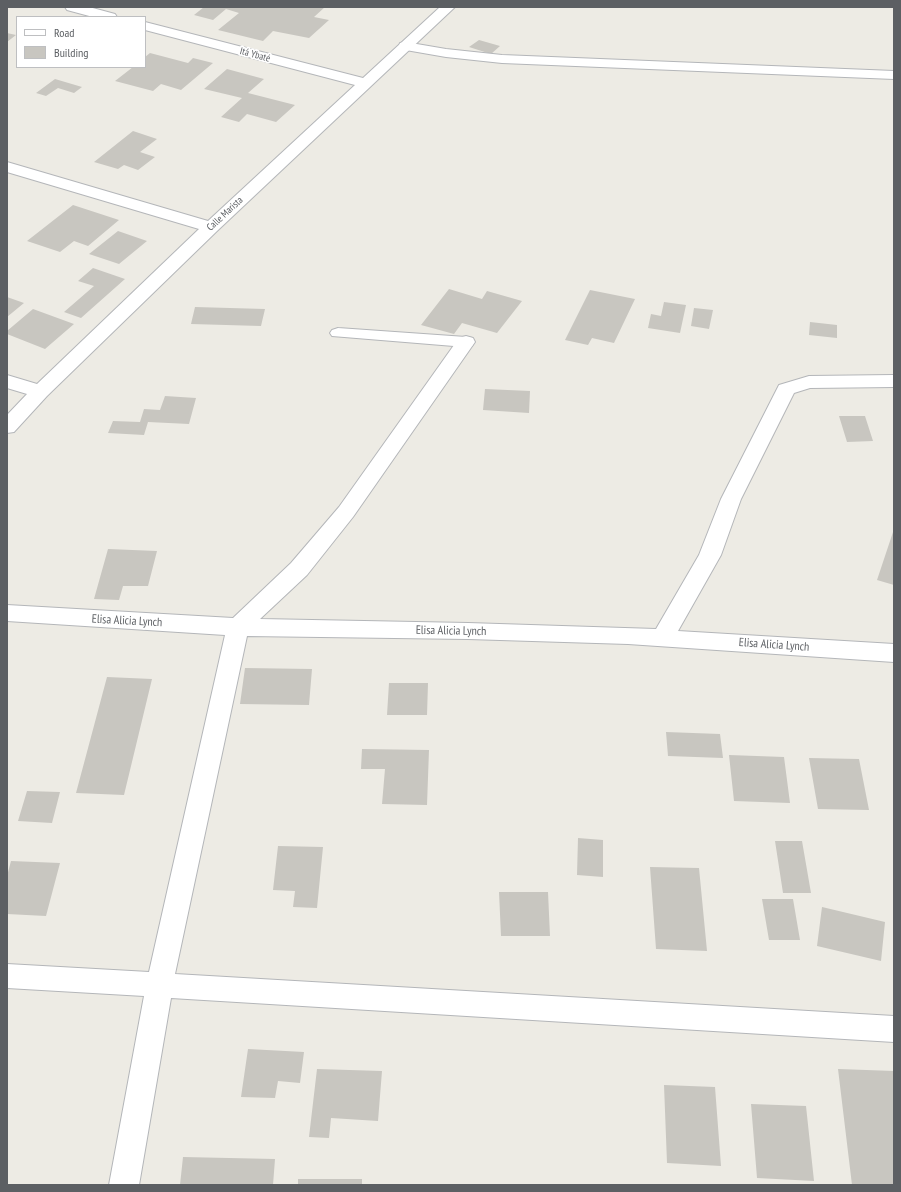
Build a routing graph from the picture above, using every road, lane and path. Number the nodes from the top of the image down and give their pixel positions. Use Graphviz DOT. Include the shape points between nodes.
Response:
graph roads {
  1 [pos="72,7"];
  2 [pos="448,7"];
  3 [pos="106,16"];
  4 [pos="146,26"];
  5 [pos="405,46"];
  6 [pos="894,75"];
  7 [pos="364,84"];
  8 [pos="7,167"];
  9 [pos="211,227"];
  10 [pos="338,333"];
  11 [pos="466,342"];
  12 [pos="7,380"];
  13 [pos="894,381"];
  14 [pos="40,392"];
  15 [pos="7,427"];
  16 [pos="7,613"];
  17 [pos="238,628"];
  18 [pos="662,638"];
  19 [pos="894,653"];
  20 [pos="7,976"];
  21 [pos="159,986"];
  22 [pos="894,1029"];
  23 [pos="124,1185"];
  1 -- 3 [label="street"];
  2 -- 5 [label="street, Calle Marista"];
  4 -- 7 [label="street, Itá Ybaté"];
  5 -- 6 [label="lane" via="502,59"];
  5 -- 7 [label="street, Calle Marista"];
  7 -- 9 [label="street, Calle Marista"];
  8 -- 9 [label="street"];
  9 -- 14 [label="street, Calle Marista"];
  10 -- 11 [label="lane"];
  11 -- 17 [label="street" via="346,512 299,569"];
  12 -- 14 [label="street"];
  13 -- 18 [label="street" via="809,382 786,389 731,499 710,555"];
  14 -- 15 [label="street, Calle Marista"];
  16 -- 17 [label="street, Elisa Alicia Lynch"];
  17 -- 18 [label="street, Elisa Alicia Lynch" via="468,631"];
  17 -- 21 [label="street"];
  18 -- 19 [label="street, Elisa Alicia Lynch"];
  20 -- 21 [label="street"];
  21 -- 22 [label="street"];
  21 -- 23 [label="street"];
}
